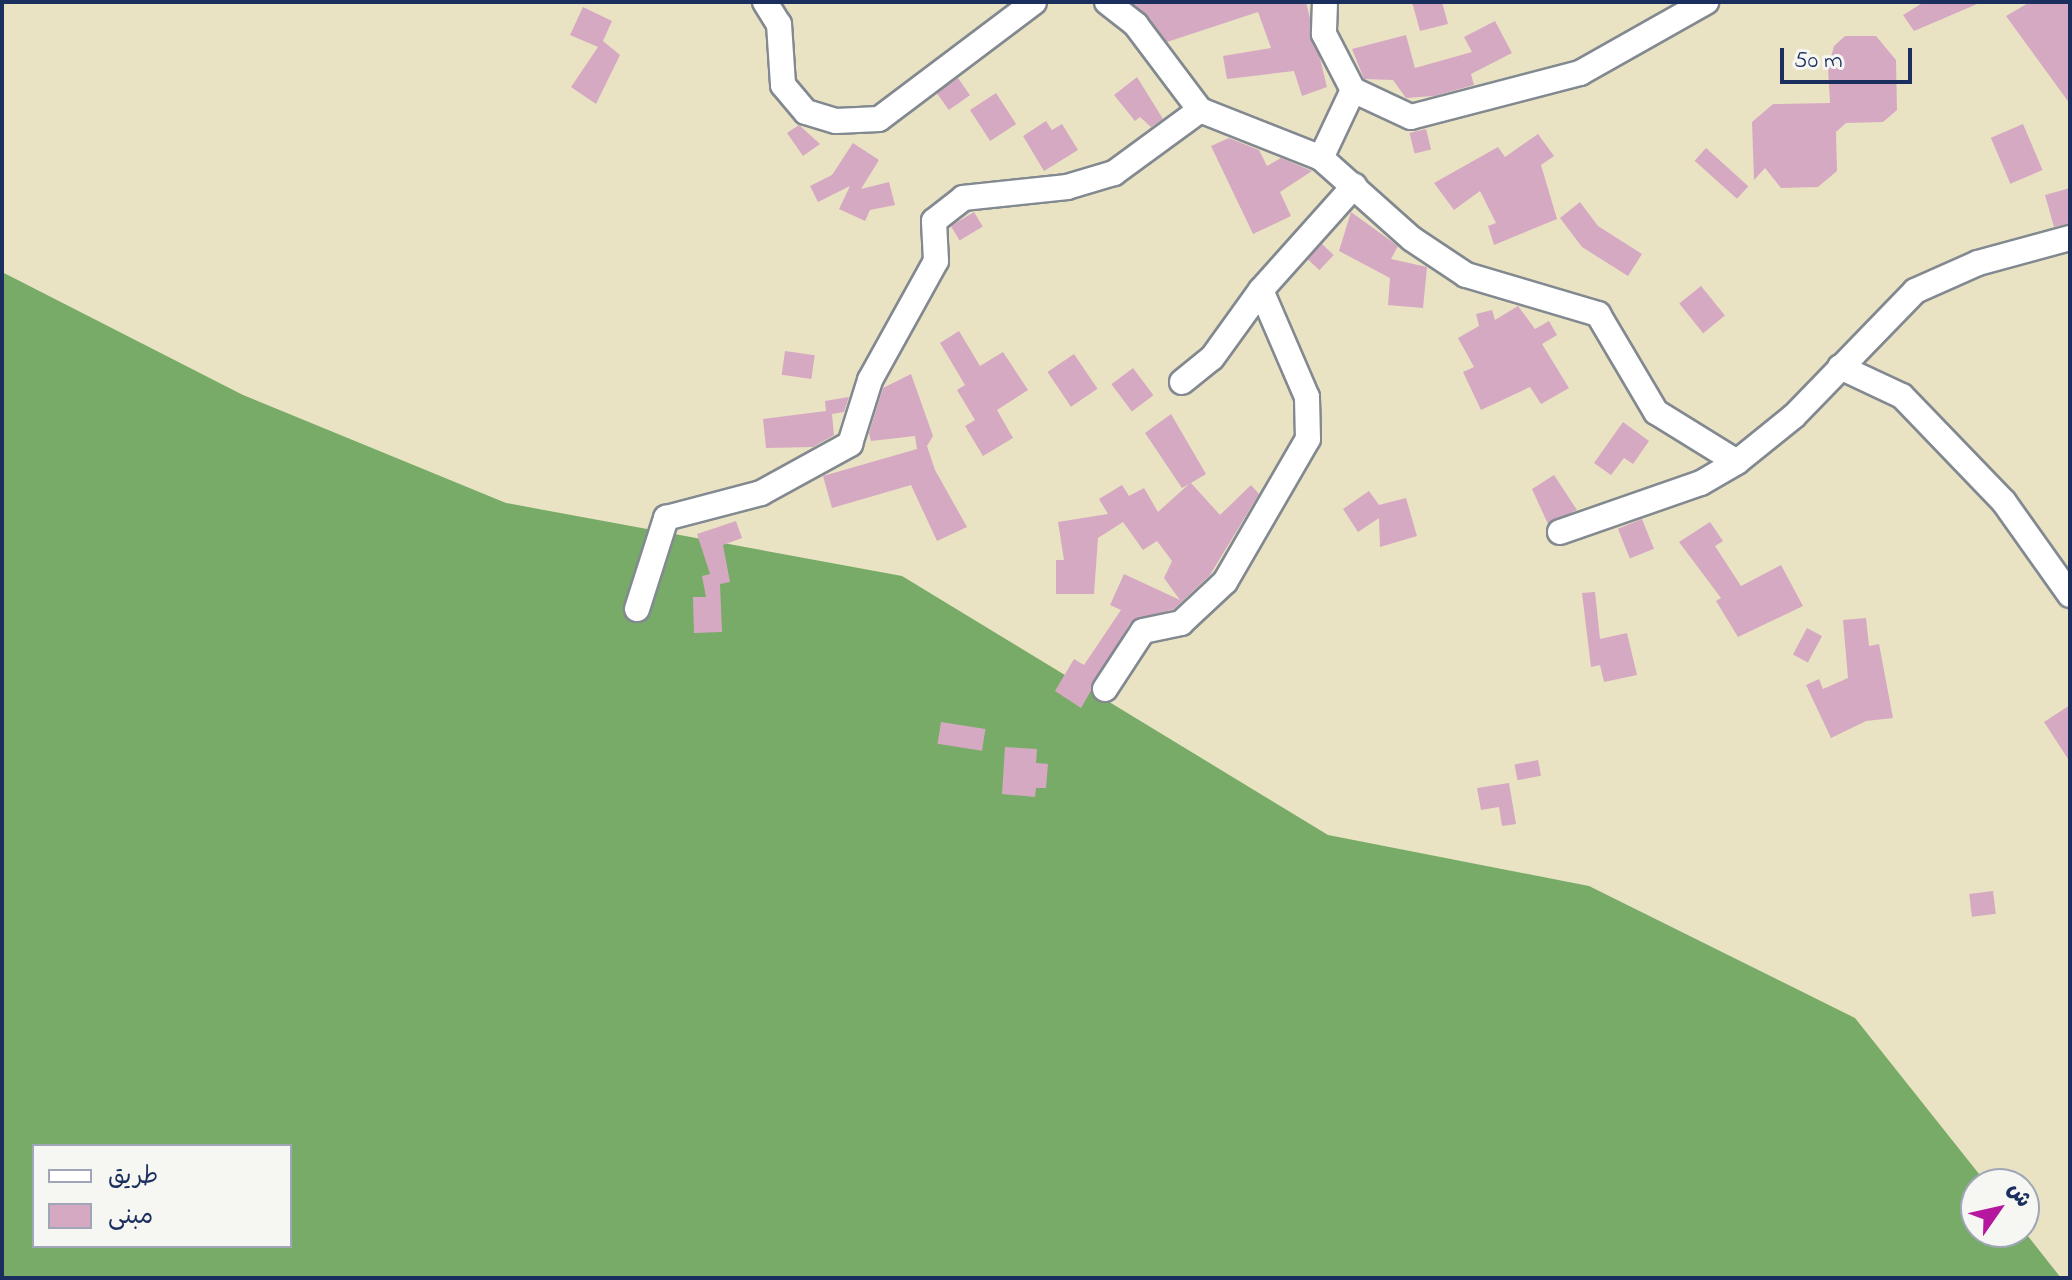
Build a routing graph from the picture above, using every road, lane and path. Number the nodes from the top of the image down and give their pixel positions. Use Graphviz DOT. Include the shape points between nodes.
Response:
graph roads {
  1 [pos="765,2"];
  2 [pos="1034,2"];
  3 [pos="1107,2"];
  4 [pos="1325,2"];
  5 [pos="1706,2"];
  6 [pos="1353,90"];
  7 [pos="1200,110"];
  8 [pos="1321,158"];
  9 [pos="1354,186"];
  10 [pos="2070,238"];
  11 [pos="1261,290"];
  12 [pos="1840,367"];
  13 [pos="1182,382"];
  14 [pos="1737,462"];
  15 [pos="1560,532"];
  16 [pos="2070,595"];
  17 [pos="637,609"];
  18 [pos="1105,689"];
  1 -- 2 [label="street" via="779,24 783,85 806,112 836,121 879,119"];
  3 -- 7 [label="street" via="1136,25"];
  4 -- 6 [label="street" via="1324,34"];
  5 -- 6 [label="street" via="1580,73 1455,110 1411,117"];
  6 -- 8 [label="street"];
  7 -- 8 [label="street"];
  7 -- 17 [label="street" via="1114,173 1067,187 963,198 934,221 936,261 870,380 848,446 761,493 666,518"];
  8 -- 9 [label="street"];
  9 -- 11 [label="street"];
  9 -- 14 [label="street" via="1466,275 1598,314 1656,412"];
  10 -- 12 [label="street" via="1978,263 1915,291"];
  11 -- 13 [label="street" via="1212,358"];
  11 -- 18 [label="street" via="1307,397 1308,439 1225,582 1181,623 1143,631"];
  12 -- 14 [label="street"];
  12 -- 16 [label="street" via="1902,396 2004,502"];
  14 -- 15 [label="street" via="1701,483"];
}
